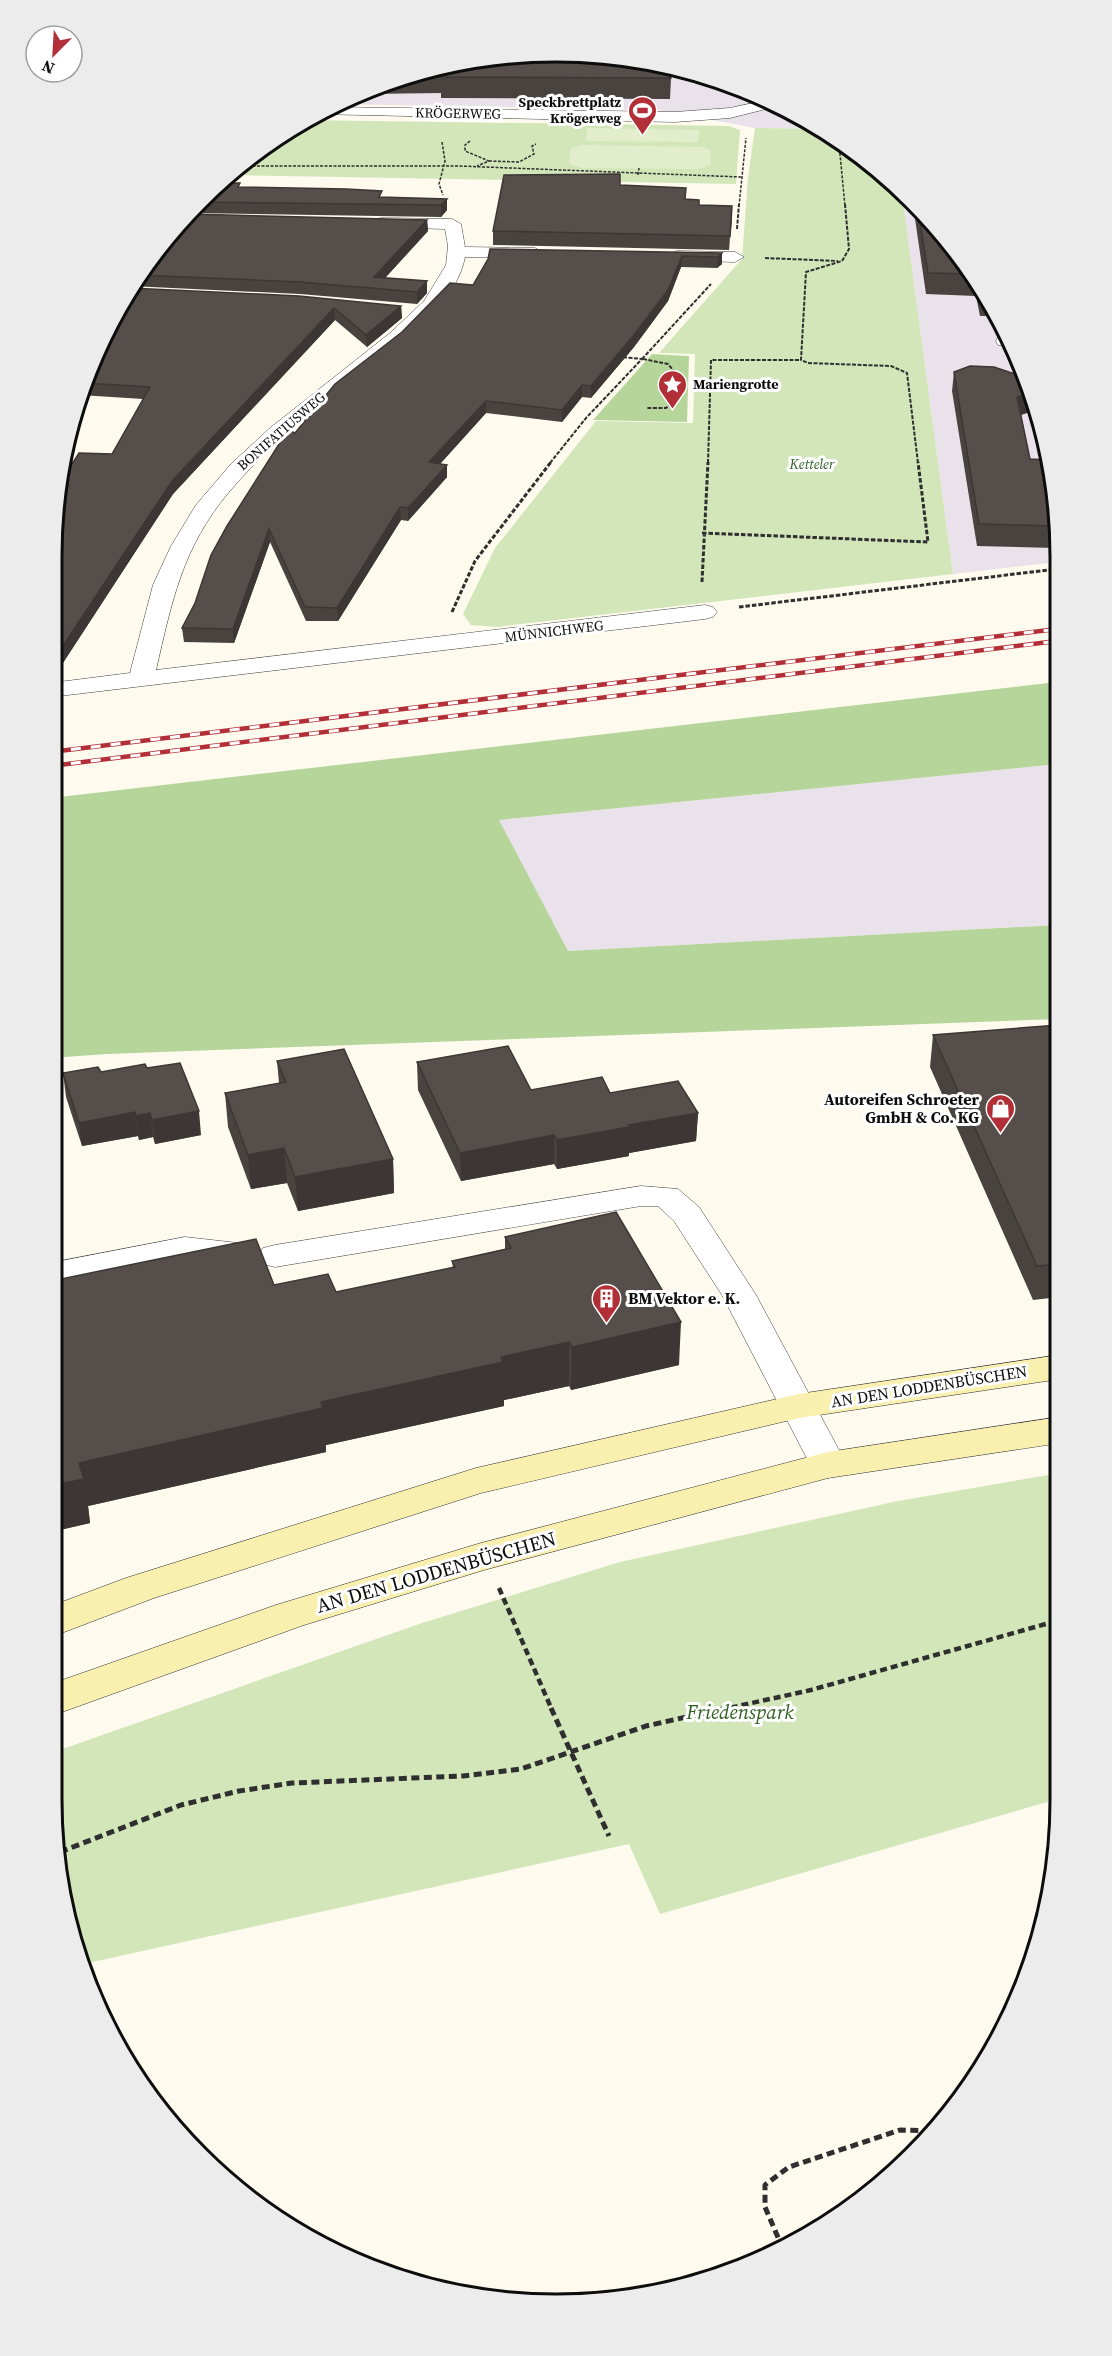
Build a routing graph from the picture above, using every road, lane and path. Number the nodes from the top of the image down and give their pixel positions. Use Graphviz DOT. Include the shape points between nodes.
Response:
graph roads {
  1 [pos="761,106"];
  2 [pos="339,111"];
  3 [pos="448,141"];
  4 [pos="472,141"];
  5 [pos="543,144"];
  6 [pos="840,151"];
  7 [pos="489,161"];
  8 [pos="252,166"];
  9 [pos="444,166"];
  10 [pos="476,167"];
  11 [pos="639,168"];
  12 [pos="638,175"];
  13 [pos="741,177"];
  14 [pos="448,200"];
  15 [pos="358,222"];
  16 [pos="452,224"];
  17 [pos="459,252"];
  18 [pos="552,253"];
  19 [pos="656,255"];
  20 [pos="735,257"];
  21 [pos="842,261"];
  22 [pos="400,310"];
  23 [pos="422,312"];
  24 [pos="619,356"];
  25 [pos="642,359"];
  26 [pos="801,360"];
  27 [pos="646,408"];
  28 [pos="702,533"];
  29 [pos="1050,570"];
  30 [pos="705,612"];
  31 [pos="463,642"];
  32 [pos="141,679"];
  33 [pos="62,689"];
  34 [pos="275,1256"];
  35 [pos="62,1270"];
  36 [pos="1050,1368"];
  37 [pos="799,1406"];
  38 [pos="1050,1432"];
  39 [pos="828,1465"];
  40 [pos="497,1582"];
  41 [pos="62,1618"];
  42 [pos="1050,1623"];
  43 [pos="62,1696"];
  44 [pos="570,1751"];
  45 [pos="609,1836"];
  46 [pos="65,1850"];
  47 [pos="924,2131"];
  48 [pos="780,2241"];
  1 -- 2 [label="street, KRÖGERWEG" via="685,117"];
  3 -- 9 [label="path" via="440,142 446,157"];
  4 -- 7 [label="path" via="465,145 465,151"];
  5 -- 7 [label="path" via="532,146 534,154 525,160"];
  6 -- 21 [label="path" via="849,249"];
  7 -- 10 [label="path"];
  8 -- 9 [label="path"];
  9 -- 10 [label="path"];
  9 -- 14 [label="path" via="439,172 441,192"];
  10 -- 12 [label="path"];
  11 -- 12 [label="path"];
  12 -- 13 [label="path"];
  14 -- 16 [label="street"];
  15 -- 16 [label="street"];
  16 -- 17 [label="street"];
  17 -- 18 [label="street"];
  17 -- 23 [label="street, BONIFATIUSWEG" via="447,282"];
  19 -- 20 [label="street"];
  20 -- 21 [label="path"];
  21 -- 26 [label="path" via="806,272"];
  22 -- 23 [label="street"];
  23 -- 32 [label="street, BONIFATIUSWEG" via="248,457 210,503 185,540 164,588"];
  24 -- 25 [label="path"];
  25 -- 27 [label="path" via="668,364 673,370 670,405"];
  25 -- 31 [label="path" via="586,418 475,561 451,615 451,627"];
  26 -- 28 [label="path" via="711,360"];
  26 -- 28 [label="path" via="891,366 907,373 928,542"];
  28 -- 30 [label="path"];
  29 -- 30 [label="path"];
  30 -- 31 [label="street, MÜNNICHWEG"];
  31 -- 32 [label="street, MÜNNICHWEG"];
  32 -- 33 [label="street, MÜNNICHWEG"];
  34 -- 35 [label="lane" via="185,1246"];
  34 -- 37 [label="street" via="641,1196 666,1196 687,1214 734,1286"];
  36 -- 37 [label="main road, AN DEN LODDENBÜSCHEN"];
  37 -- 39 [label="street"];
  37 -- 41 [label="main road, AN DEN LODDENBÜSCHEN" via="476,1481 140,1588"];
  38 -- 39 [label="main road, AN DEN LODDENBÜSCHEN"];
  39 -- 43 [label="main road, AN DEN LODDENBÜSCHEN" via="482,1557 290,1615"];
  40 -- 44 [label="path"];
  42 -- 44 [label="path" via="811,1690 646,1726"];
  44 -- 45 [label="path"];
  44 -- 46 [label="path" via="521,1769 463,1776 292,1783 239,1791 181,1805"];
  47 -- 48 [label="path" via="900,2130 789,2167 765,2185 765,2207"];
}
